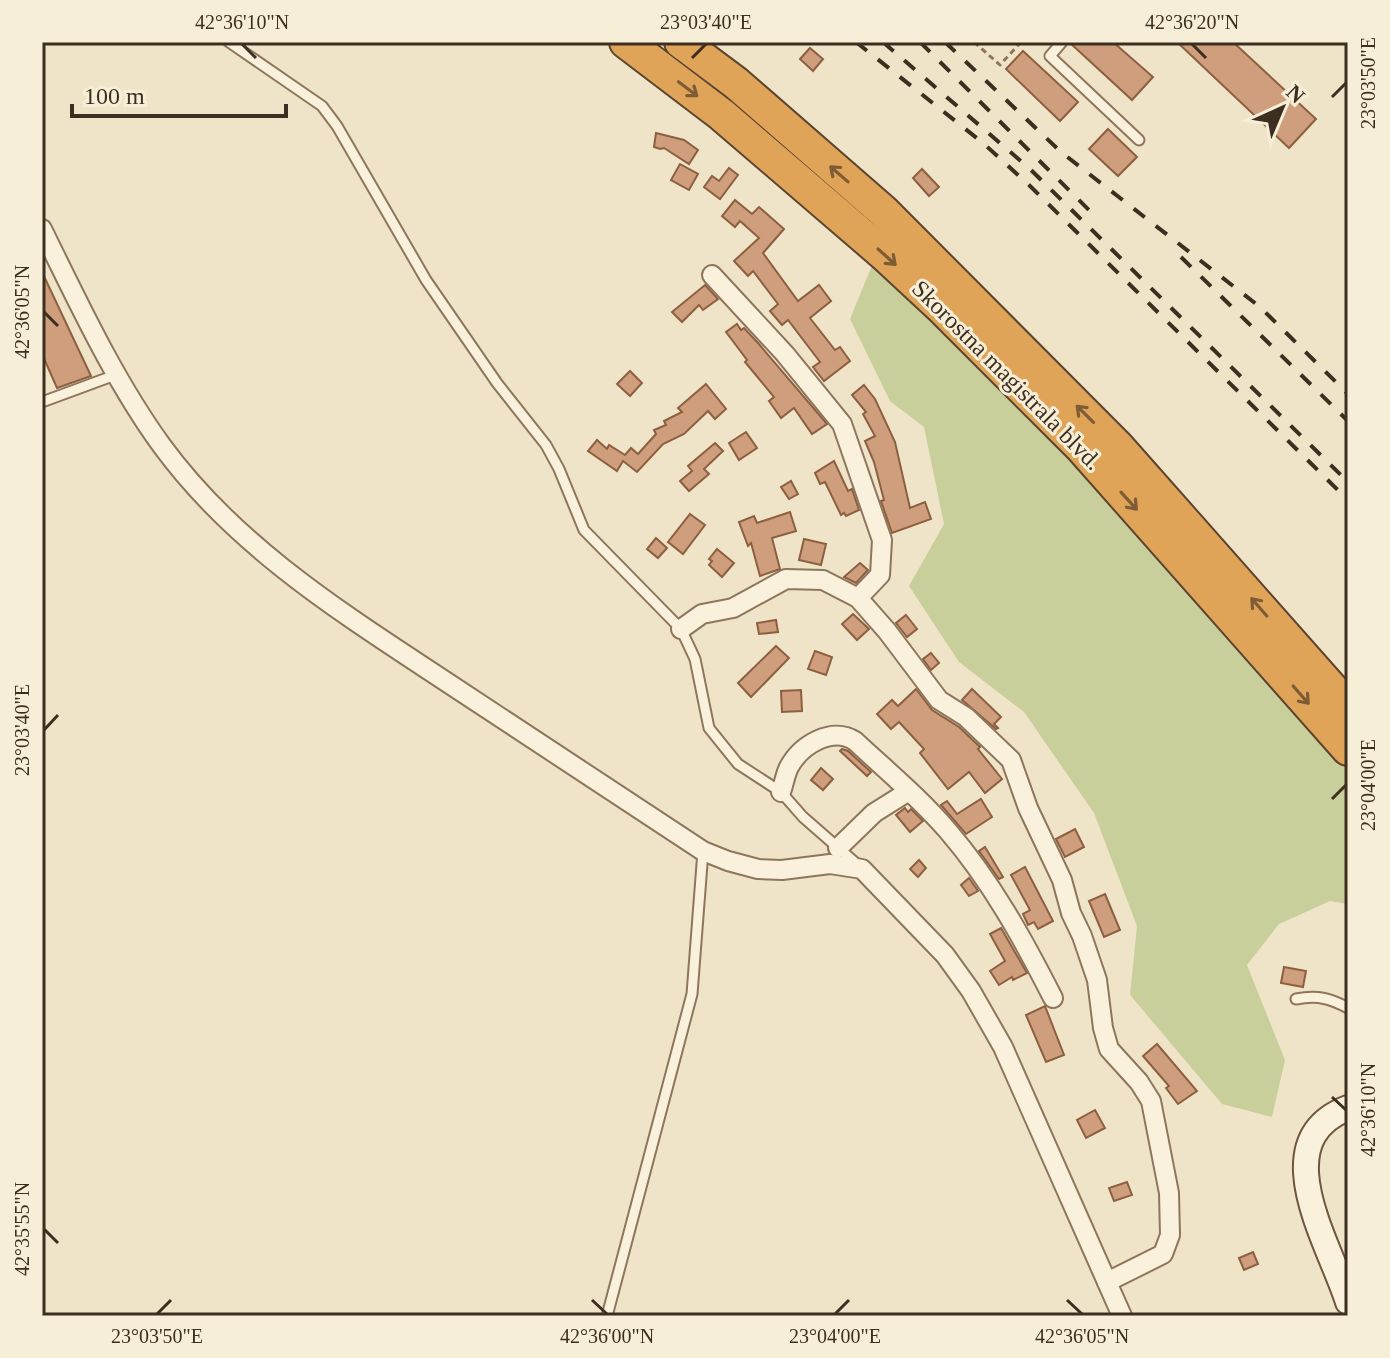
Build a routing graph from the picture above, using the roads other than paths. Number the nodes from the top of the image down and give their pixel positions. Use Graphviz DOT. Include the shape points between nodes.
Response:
graph roads {
  1 [pos="229,42"];
  2 [pos="626,42"];
  3 [pos="681,42"];
  4 [pos="1062,42"];
  5 [pos="1139,140"];
  6 [pos="42,229"];
  7 [pos="712,275"];
  8 [pos="118,374"];
  9 [pos="42,402"];
  10 [pos="858,598"];
  11 [pos="681,629"];
  12 [pos="1348,707"];
  13 [pos="1348,749"];
  14 [pos="909,791"];
  15 [pos="781,792"];
  16 [pos="838,848"];
  17 [pos="703,851"];
  18 [pos="862,869"];
  19 [pos="1053,998"];
  20 [pos="1296,999"];
  21 [pos="1348,1008"];
  22 [pos="1348,1108"];
  23 [pos="1107,1282"];
  24 [pos="1348,1302"];
  25 [pos="607,1316"];
  26 [pos="1122,1316"];
  1 -- 11 [label="lane" via="322,106 426,280 546,445 584,530"];
  2 -- 13 [label="highway, Skorostna magistrala blvd., one-way" via="722,115 941,307 1081,447"];
  12 -- 3 [label="highway, Skorostna magistrala blvd., one-way" via="1118,447 883,211"];
  4 -- 5 [label="lane" via="1050,56"];
  6 -- 8 [label="street"];
  7 -- 10 [label="street" via="842,424 882,540 880,575"];
  8 -- 9 [label="lane"];
  8 -- 17 [label="street" via="162,446 270,559 338,611"];
  10 -- 11 [label="street" via="823,580 786,579 733,608 702,614"];
  10 -- 23 [label="street" via="939,700 966,717 1011,760 1097,980 1109,1049 1151,1101 1169,1193 1170,1235 1163,1254"];
  11 -- 15 [label="lane" via="695,659 709,728 738,764"];
  14 -- 15 [label="street" via="855,741 837,735 816,740 801,752 789,767"];
  14 -- 16 [label="street" via="874,813"];
  14 -- 19 [label="street" via="979,871 1017,927"];
  15 -- 16 [label="lane"];
  16 -- 18 [label="lane"];
  17 -- 18 [label="street" via="758,869 830,864"];
  17 -- 25 [label="lane" via="692,994"];
  18 -- 23 [label="street" via="945,955 971,991 1003,1047"];
  20 -- 21 [label="lane" via="1323,997"];
  22 -- 24 [label="street" via="1318,1130 1304,1169"];
  23 -- 26 [label="street"];
}
